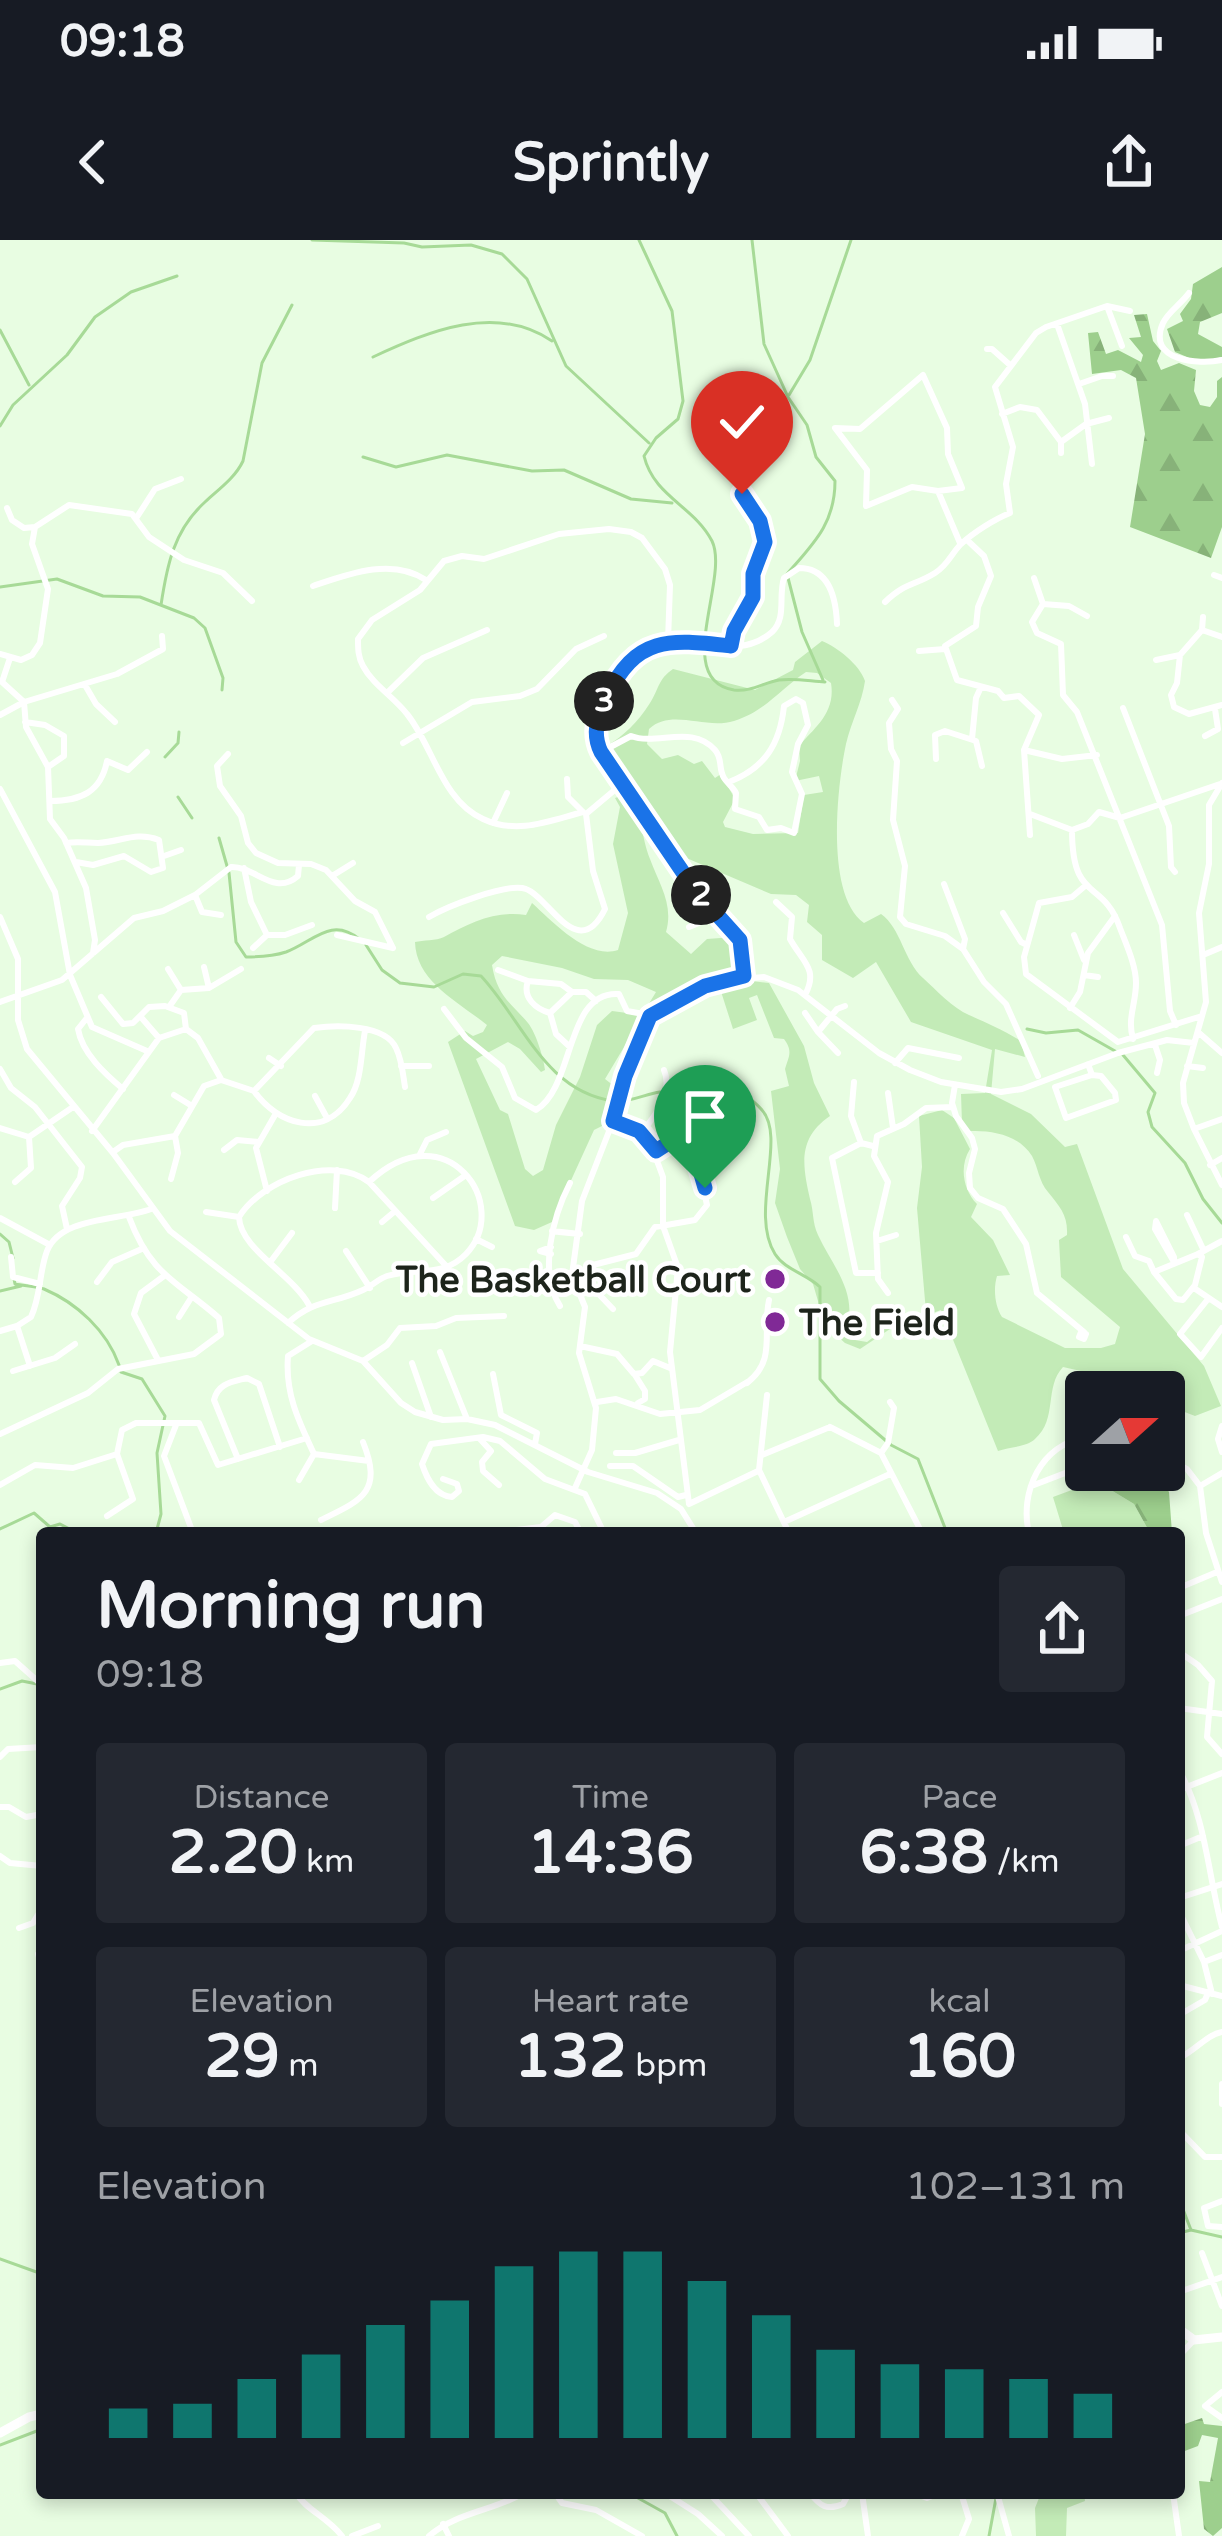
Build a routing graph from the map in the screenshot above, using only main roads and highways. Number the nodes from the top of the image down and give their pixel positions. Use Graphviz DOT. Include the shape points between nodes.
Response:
graph roads {
  1 [pos="1185,2333"];
  2 [pos="1222,2337"];
  3 [pos="36,2415"];
  4 [pos="0,2434"];
  1 -- 2 [label="main road"];
  3 -- 4 [label="main road"];
}
